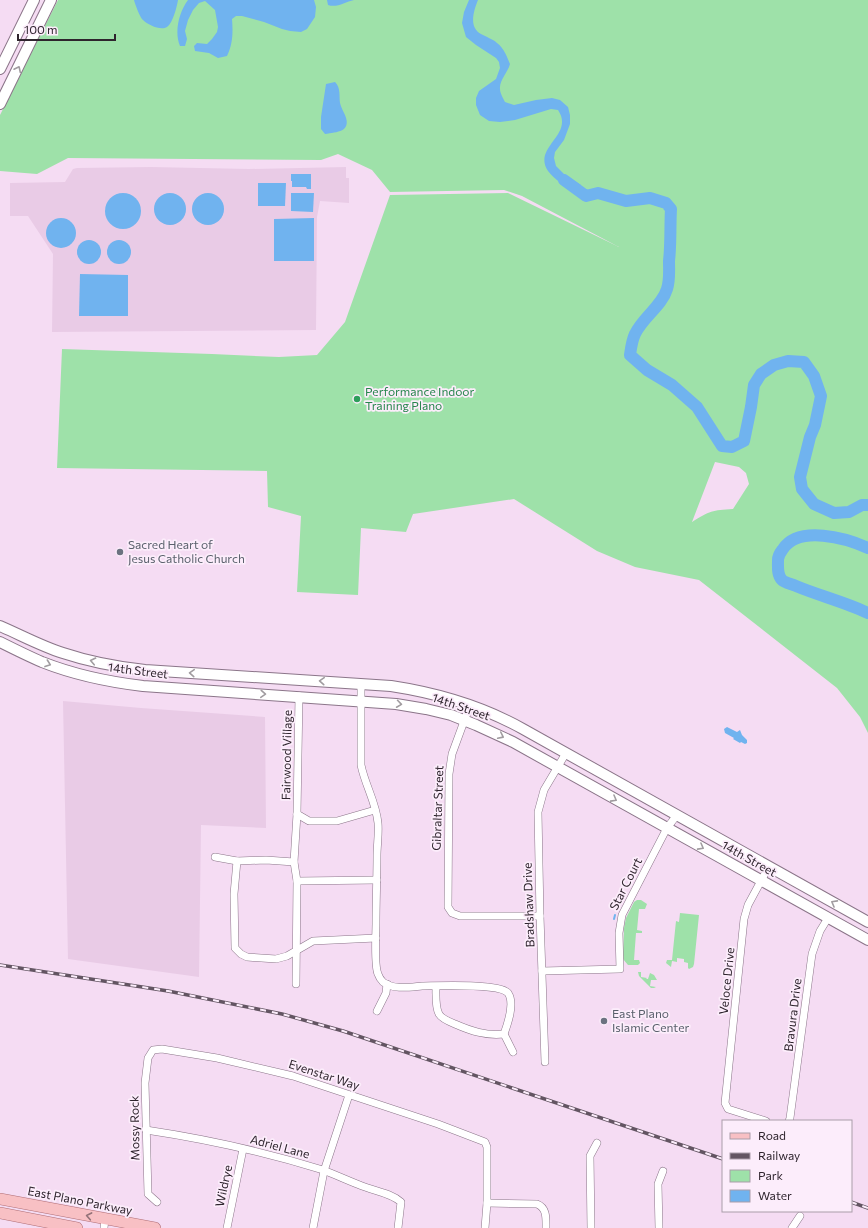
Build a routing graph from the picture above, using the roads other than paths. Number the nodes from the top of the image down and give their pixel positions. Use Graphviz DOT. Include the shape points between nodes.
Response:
graph roads {
  1 [pos="34,0"];
  2 [pos="51,0"];
  3 [pos="0,69"];
  4 [pos="0,104"];
  5 [pos="0,626"];
  6 [pos="0,642"];
  7 [pos="36,642"];
  8 [pos="30,656"];
  9 [pos="145,670"];
  10 [pos="225,675"];
  11 [pos="361,684"];
  12 [pos="143,686"];
  13 [pos="224,692"];
  14 [pos="299,696"];
  15 [pos="360,700"];
  16 [pos="470,705"];
  17 [pos="465,720"];
  18 [pos="566,753"];
  19 [pos="558,767"];
  20 [pos="375,810"];
  21 [pos="297,814"];
  22 [pos="677,815"];
  23 [pos="667,828"];
  24 [pos="215,857"];
  25 [pos="237,861"];
  26 [pos="294,862"];
  27 [pos="769,866"];
  28 [pos="297,880"];
  29 [pos="376,880"];
  30 [pos="761,880"];
  31 [pos="540,916"];
  32 [pos="828,918"];
  33 [pos="868,922"];
  34 [pos="376,938"];
  35 [pos="868,940"];
  36 [pos="296,951"];
  37 [pos="542,971"];
  38 [pos="296,984"];
  39 [pos="387,984"];
  40 [pos="436,986"];
  41 [pos="377,1011"];
  42 [pos="504,1034"];
  43 [pos="153,1050"];
  44 [pos="513,1052"];
  45 [pos="544,1062"];
  46 [pos="349,1095"];
  47 [pos="763,1120"];
  48 [pos="790,1120"];
  49 [pos="146,1130"];
  50 [pos="597,1143"];
  51 [pos="243,1149"];
  52 [pos="324,1171"];
  53 [pos="663,1171"];
  54 [pos="0,1200"];
  55 [pos="157,1202"];
  56 [pos="487,1203"];
  57 [pos="0,1213"];
  58 [pos="800,1216"];
  59 [pos="104,1223"];
  60 [pos="77,1228"];
  61 [pos="155,1228"];
  62 [pos="227,1228"];
  63 [pos="313,1228"];
  64 [pos="398,1228"];
  65 [pos="485,1228"];
  66 [pos="546,1228"];
  67 [pos="591,1228"];
  68 [pos="659,1228"];
  69 [pos="792,1228"];
  1 -- 3 [label="main road"];
  4 -- 2 [label="main road, one-way"];
  5 -- 7 [label="main road, 14th Street"];
  6 -- 8 [label="main road, 14th Street"];
  7 -- 8 [label="main road"];
  9 -- 7 [label="main road, 14th Street, one-way" via="84,659"];
  8 -- 12 [label="main road, 14th Street, one-way" via="108,682"];
  10 -- 9 [label="main road, 14th Street, one-way"];
  9 -- 12 [label="main road"];
  11 -- 10 [label="main road, 14th Street, one-way"];
  10 -- 13 [label="main road"];
  11 -- 15 [label="street"];
  11 -- 16 [label="main road, 14th Street" via="414,690"];
  12 -- 13 [label="main road, 14th Street"];
  13 -- 14 [label="main road, 14th Street, one-way"];
  14 -- 15 [label="main road, 14th Street"];
  14 -- 21 [label="street, Fairwood Village"];
  15 -- 17 [label="main road, 14th Street, one-way" via="412,706"];
  15 -- 20 [label="street" via="361,765"];
  16 -- 17 [label="street, Gibraltar Street"];
  16 -- 18 [label="main road, 14th Street" via="513,723"];
  17 -- 19 [label="main road, 14th Street, one-way"];
  17 -- 31 [label="street, Gibraltar Street" via="452,754 449,774 448,908 460,916"];
  18 -- 19 [label="street, Bradshaw Drive"];
  18 -- 22 [label="main road, 14th Street"];
  19 -- 23 [label="main road, 14th Street, one-way"];
  19 -- 31 [label="street, Bradshaw Drive" via="544,790 538,812"];
  20 -- 21 [label="street, Fairwood Village" via="337,821 310,821"];
  20 -- 29 [label="street" via="378,822"];
  21 -- 26 [label="street, Fairwood Village"];
  22 -- 23 [label="street, Star Court"];
  22 -- 27 [label="main road, 14th Street"];
  23 -- 30 [label="main road, 14th Street, one-way"];
  23 -- 37 [label="street, Star Court" via="622,915 619,933 620,969"];
  24 -- 25 [label="street"];
  25 -- 26 [label="street"];
  25 -- 36 [label="street" via="234,894 235,948 247,957 271,959 287,956"];
  26 -- 28 [label="street, Fairwood Village"];
  27 -- 30 [label="street, Veloce Drive"];
  33 -- 27 [label="main road, 14th Street, one-way"];
  28 -- 29 [label="street"];
  28 -- 36 [label="street, Fairwood Village"];
  29 -- 34 [label="street"];
  30 -- 32 [label="main road, 14th Street"];
  30 -- 47 [label="street, Veloce Drive" via="744,919 725,1103 728,1109"];
  31 -- 37 [label="street, Bradshaw Drive"];
  32 -- 35 [label="main road, 14th Street"];
  32 -- 48 [label="street, Bravura Drive" via="820,930 812,954"];
  34 -- 36 [label="street" via="313,941"];
  34 -- 39 [label="street" via="378,975"];
  36 -- 38 [label="street, Fairwood Village"];
  37 -- 45 [label="street, Bradshaw Drive"];
  39 -- 40 [label="street"];
  39 -- 41 [label="street" via="386,993"];
  40 -- 42 [label="street" via="439,1014 446,1021 483,1034"];
  40 -- 42 [label="street" via="492,986 508,992 511,1005"];
  42 -- 44 [label="street"];
  43 -- 46 [label="street, Evenstar Way" via="186,1052 256,1066"];
  43 -- 49 [label="street, Mossy Rock" via="148,1058"];
  46 -- 52 [label="street"];
  46 -- 56 [label="street, Evenstar Way" via="485,1142"];
  49 -- 51 [label="street, Adriel Lane" via="182,1135"];
  49 -- 55 [label="street, Mossy Rock" via="148,1194"];
  50 -- 67 [label="street" via="590,1156"];
  51 -- 52 [label="street, Adriel Lane"];
  51 -- 62 [label="street, Wildrye"];
  52 -- 63 [label="street"];
  52 -- 64 [label="street, Adriel Lane" via="396,1197 401,1202"];
  53 -- 68 [label="street" via="658,1184"];
  59 -- 54 [label="main road, East Plano Parkway, one-way"];
  56 -- 65 [label="street"];
  56 -- 66 [label="street" via="531,1203 542,1206 545,1211"];
  57 -- 60 [label="main road"];
  58 -- 69 [label="street"];
  59 -- 61 [label="main road, East Plano Parkway"];
}
